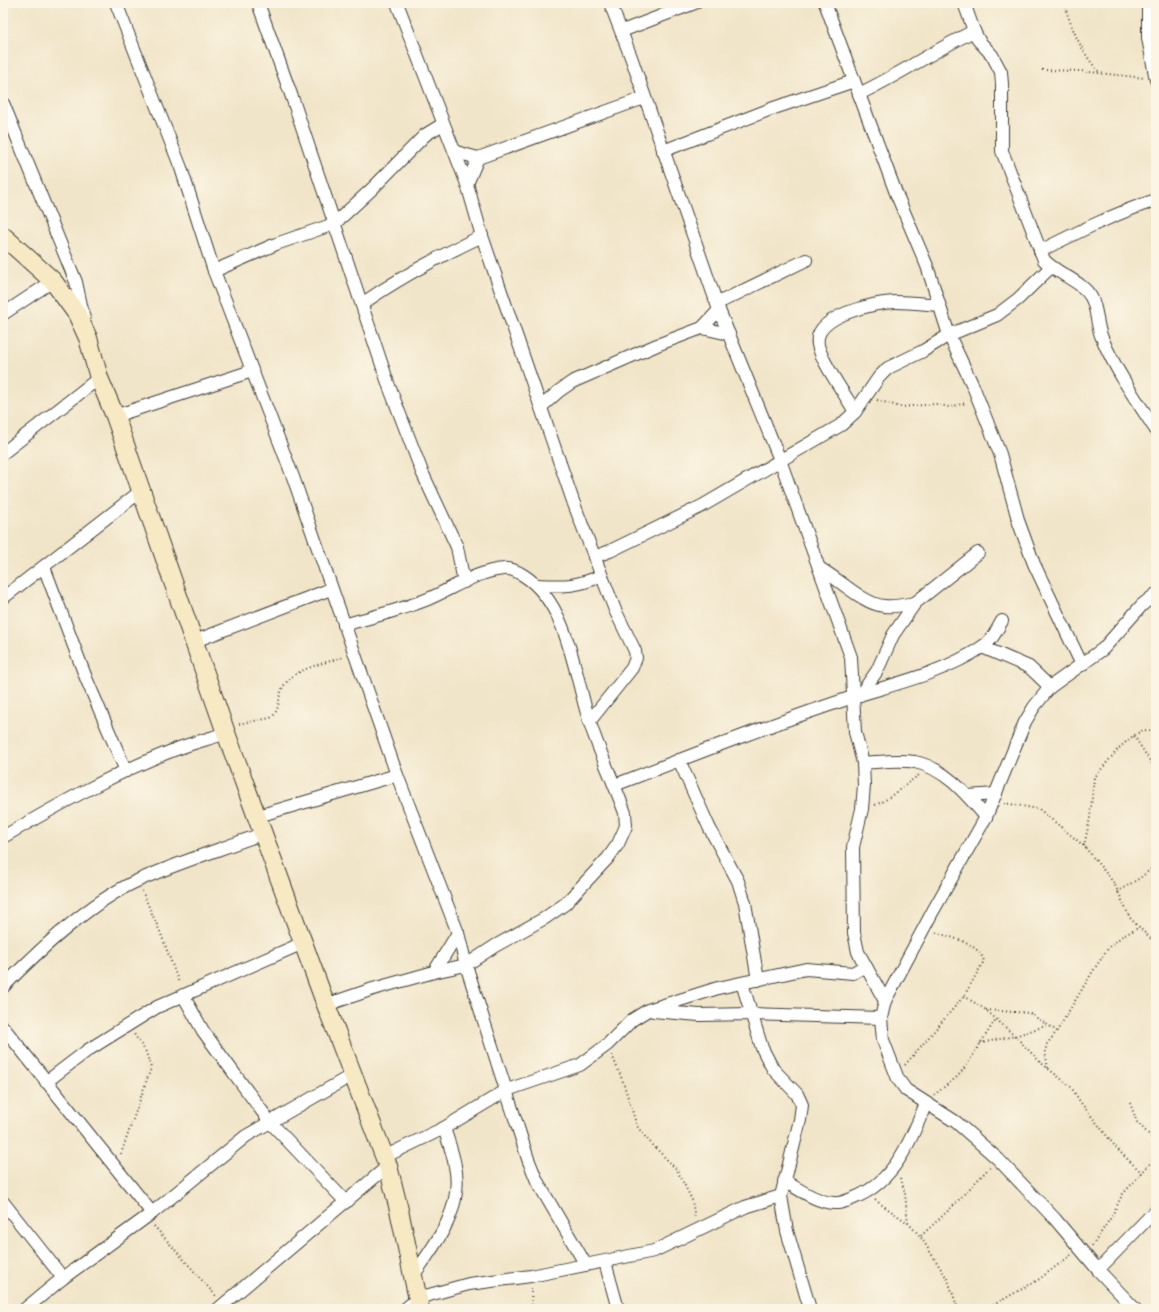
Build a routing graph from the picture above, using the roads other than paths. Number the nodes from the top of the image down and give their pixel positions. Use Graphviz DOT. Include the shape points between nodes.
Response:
graph roads {
  1 [pos="116,3"];
  2 [pos="258,3"];
  3 [pos="397,3"];
  4 [pos="610,3"];
  5 [pos="695,3"];
  6 [pos="825,3"];
  7 [pos="964,3"];
  8 [pos="1148,3"];
  9 [pos="622,31"];
  10 [pos="974,31"];
  11 [pos="1156,79"];
  12 [pos="854,80"];
  13 [pos="859,94"];
  14 [pos="644,98"];
  15 [pos="3,103"];
  16 [pos="443,124"];
  17 [pos="663,151"];
  18 [pos="456,152"];
  19 [pos="478,158"];
  20 [pos="467,184"];
  21 [pos="1156,200"];
  22 [pos="334,224"];
  23 [pos="3,236"];
  24 [pos="482,236"];
  25 [pos="1040,251"];
  26 [pos="806,260"];
  27 [pos="1051,267"];
  28 [pos="214,271"];
  29 [pos="53,281"];
  30 [pos="362,304"];
  31 [pos="939,305"];
  32 [pos="719,306"];
  33 [pos="3,314"];
  34 [pos="702,328"];
  35 [pos="729,334"];
  36 [pos="949,335"];
  37 [pos="88,338"];
  38 [pos="252,371"];
  39 [pos="99,378"];
  40 [pos="541,407"];
  41 [pos="855,412"];
  42 [pos="115,416"];
  43 [pos="1156,430"];
  44 [pos="3,453"];
  45 [pos="780,460"];
  46 [pos="141,491"];
  47 [pos="978,554"];
  48 [pos="594,557"];
  49 [pos="44,567"];
  50 [pos="819,568"];
  51 [pos="601,576"];
  52 [pos="464,582"];
  53 [pos="537,585"];
  54 [pos="331,589"];
  55 [pos="1156,594"];
  56 [pos="3,598"];
  57 [pos="915,603"];
  58 [pos="1002,621"];
  59 [pos="344,625"];
  60 [pos="195,641"];
  61 [pos="982,647"];
  62 [pos="1082,665"];
  63 [pos="1050,687"];
  64 [pos="858,696"];
  65 [pos="589,722"];
  66 [pos="225,731"];
  67 [pos="679,760"];
  68 [pos="863,763"];
  69 [pos="126,771"];
  70 [pos="397,775"];
  71 [pos="614,785"];
  72 [pos="968,796"];
  73 [pos="995,798"];
  74 [pos="986,817"];
  75 [pos="261,825"];
  76 [pos="3,837"];
  77 [pos="458,933"];
  78 [pos="302,943"];
  79 [pos="466,965"];
  80 [pos="865,966"];
  81 [pos="434,972"];
  82 [pos="758,980"];
  83 [pos="742,983"];
  84 [pos="3,987"];
  85 [pos="184,995"];
  86 [pos="885,1001"];
  87 [pos="326,1005"];
  88 [pos="648,1010"];
  89 [pos="751,1014"];
  90 [pos="881,1018"];
  91 [pos="3,1027"];
  92 [pos="354,1074"];
  93 [pos="46,1082"];
  94 [pos="507,1090"];
  95 [pos="926,1104"];
  96 [pos="270,1122"];
  97 [pos="444,1128"];
  98 [pos="386,1161"];
  99 [pos="784,1181"];
  100 [pos="781,1196"];
  101 [pos="3,1202"];
  102 [pos="346,1202"];
  103 [pos="1156,1210"];
  104 [pos="149,1215"];
  105 [pos="605,1262"];
  106 [pos="586,1265"];
  107 [pos="1098,1270"];
  108 [pos="413,1276"];
  109 [pos="63,1278"];
  110 [pos="414,1305"];
  111 [pos="221,1307"];
  112 [pos="25,1309"];
  113 [pos="618,1309"];
  114 [pos="810,1309"];
  115 [pos="1135,1309"];
  1 -- 28 [label="street" via="181,168"];
  2 -- 22 [label="street"];
  3 -- 16 [label="street"];
  4 -- 9 [label="street"];
  5 -- 9 [label="street"];
  6 -- 12 [label="street"];
  7 -- 10 [label="street"];
  8 -- 11 [label="street" via="1148,38"];
  9 -- 14 [label="street"];
  10 -- 13 [label="street" via="887,81"];
  10 -- 25 [label="street" via="1001,72 1002,151"];
  12 -- 13 [label="street"];
  12 -- 17 [label="street"];
  13 -- 31 [label="street" via="927,266"];
  14 -- 17 [label="street"];
  14 -- 19 [label="street"];
  15 -- 37 [label="street" via="76,282"];
  16 -- 18 [label="street"];
  16 -- 22 [label="street" via="425,135"];
  17 -- 32 [label="street"];
  18 -- 19 [label="street"];
  18 -- 20 [label="street"];
  19 -- 20 [label="street"];
  20 -- 24 [label="street"];
  21 -- 25 [label="street" via="1133,207"];
  22 -- 28 [label="street" via="276,244"];
  22 -- 30 [label="street"];
  23 -- 29 [label="street"];
  24 -- 30 [label="street" via="393,282"];
  24 -- 40 [label="street"];
  25 -- 27 [label="street"];
  26 -- 32 [label="street"];
  27 -- 36 [label="street" via="997,315"];
  27 -- 43 [label="street" via="1079,285 1091,297 1101,336 1118,372"];
  28 -- 38 [label="street"];
  29 -- 33 [label="street"];
  29 -- 37 [label="street" via="77,314"];
  30 -- 52 [label="street" via="419,465 456,548"];
  31 -- 36 [label="street"];
  31 -- 41 [label="street" via="895,302 870,306 843,313 826,325 819,334 818,344 824,360"];
  32 -- 34 [label="street"];
  32 -- 35 [label="street"];
  34 -- 35 [label="street"];
  34 -- 40 [label="street" via="572,382"];
  35 -- 45 [label="street"];
  36 -- 41 [label="street" via="888,368"];
  36 -- 62 [label="street" via="1000,454 1019,523 1034,564"];
  37 -- 39 [label="street"];
  38 -- 42 [label="street"];
  38 -- 54 [label="street" via="293,477"];
  39 -- 42 [label="street"];
  39 -- 44 [label="street"];
  40 -- 48 [label="street"];
  41 -- 45 [label="street" via="841,425"];
  42 -- 46 [label="street"];
  45 -- 48 [label="street" via="702,506"];
  45 -- 50 [label="street"];
  46 -- 49 [label="street"];
  46 -- 60 [label="street"];
  47 -- 57 [label="street"];
  48 -- 51 [label="street"];
  49 -- 56 [label="street"];
  49 -- 69 [label="street" via="86,678"];
  50 -- 57 [label="street" via="877,605"];
  50 -- 64 [label="street" via="851,656"];
  51 -- 53 [label="street" via="580,585"];
  51 -- 65 [label="street" via="636,658 632,668"];
  52 -- 53 [label="street" via="493,570 506,568 518,572"];
  52 -- 59 [label="street" via="428,599"];
  53 -- 65 [label="street" via="559,618"];
  54 -- 59 [label="street"];
  54 -- 60 [label="street"];
  55 -- 62 [label="street" via="1142,605 1103,649"];
  57 -- 64 [label="street" via="893,635 877,670"];
  58 -- 61 [label="street" via="995,635"];
  59 -- 70 [label="street"];
  60 -- 66 [label="street"];
  61 -- 63 [label="street" via="1029,667"];
  61 -- 64 [label="street" via="943,667"];
  62 -- 63 [label="street"];
  63 -- 73 [label="street" via="1025,722"];
  64 -- 67 [label="street"];
  64 -- 68 [label="street" via="855,732"];
  65 -- 71 [label="street"];
  66 -- 69 [label="street"];
  66 -- 75 [label="street"];
  67 -- 71 [label="street"];
  67 -- 82 [label="street" via="709,827 738,882 745,903"];
  68 -- 72 [label="street" via="916,762 951,780"];
  68 -- 80 [label="street" via="862,809 853,846 852,903 855,939"];
  69 -- 76 [label="street" via="65,800"];
  70 -- 75 [label="street"];
  70 -- 77 [label="street"];
  71 -- 79 [label="street" via="625,813 626,826 608,858 565,904"];
  72 -- 73 [label="street"];
  72 -- 74 [label="street"];
  73 -- 74 [label="street"];
  74 -- 86 [label="street"];
  75 -- 78 [label="street"];
  75 -- 84 [label="street" via="138,881 97,905 32,959"];
  77 -- 79 [label="street"];
  77 -- 81 [label="street"];
  78 -- 85 [label="street"];
  78 -- 87 [label="street"];
  79 -- 81 [label="street"];
  79 -- 94 [label="street"];
  80 -- 82 [label="street" via="853,972 806,969"];
  80 -- 86 [label="street"];
  81 -- 87 [label="street"];
  82 -- 83 [label="street"];
  83 -- 88 [label="street"];
  83 -- 89 [label="street"];
  85 -- 93 [label="street" via="158,1007 88,1050"];
  85 -- 96 [label="street" via="204,1031"];
  86 -- 90 [label="street"];
  87 -- 92 [label="street"];
  88 -- 89 [label="street" via="699,1015"];
  88 -- 94 [label="street" via="632,1020 607,1045 580,1065"];
  89 -- 90 [label="street"];
  89 -- 99 [label="street" via="762,1048 774,1069 797,1094 802,1105"];
  90 -- 95 [label="street" via="883,1040 897,1075 906,1090"];
  91 -- 93 [label="street"];
  92 -- 96 [label="street"];
  92 -- 98 [label="street"];
  93 -- 104 [label="street" via="116,1168"];
  94 -- 97 [label="street"];
  94 -- 106 [label="street" via="537,1181"];
  95 -- 99 [label="street" via="912,1139 898,1163 865,1192 835,1204 812,1197"];
  95 -- 107 [label="street" via="956,1122 998,1159 1055,1219"];
  96 -- 102 [label="street"];
  96 -- 104 [label="street" via="246,1136"];
  97 -- 98 [label="street"];
  97 -- 108 [label="street" via="456,1168 454,1209 440,1238"];
  98 -- 102 [label="street"];
  98 -- 108 [label="street" via="400,1210"];
  99 -- 100 [label="street"];
  100 -- 105 [label="street" via="745,1207 654,1251"];
  100 -- 114 [label="street" via="787,1231"];
  101 -- 109 [label="street"];
  102 -- 111 [label="street"];
  103 -- 107 [label="street"];
  104 -- 109 [label="street"];
  105 -- 106 [label="street"];
  105 -- 113 [label="street"];
  106 -- 110 [label="street" via="531,1276 469,1284"];
  107 -- 115 [label="street"];
  108 -- 110 [label="street"];
  109 -- 112 [label="street"];
}
